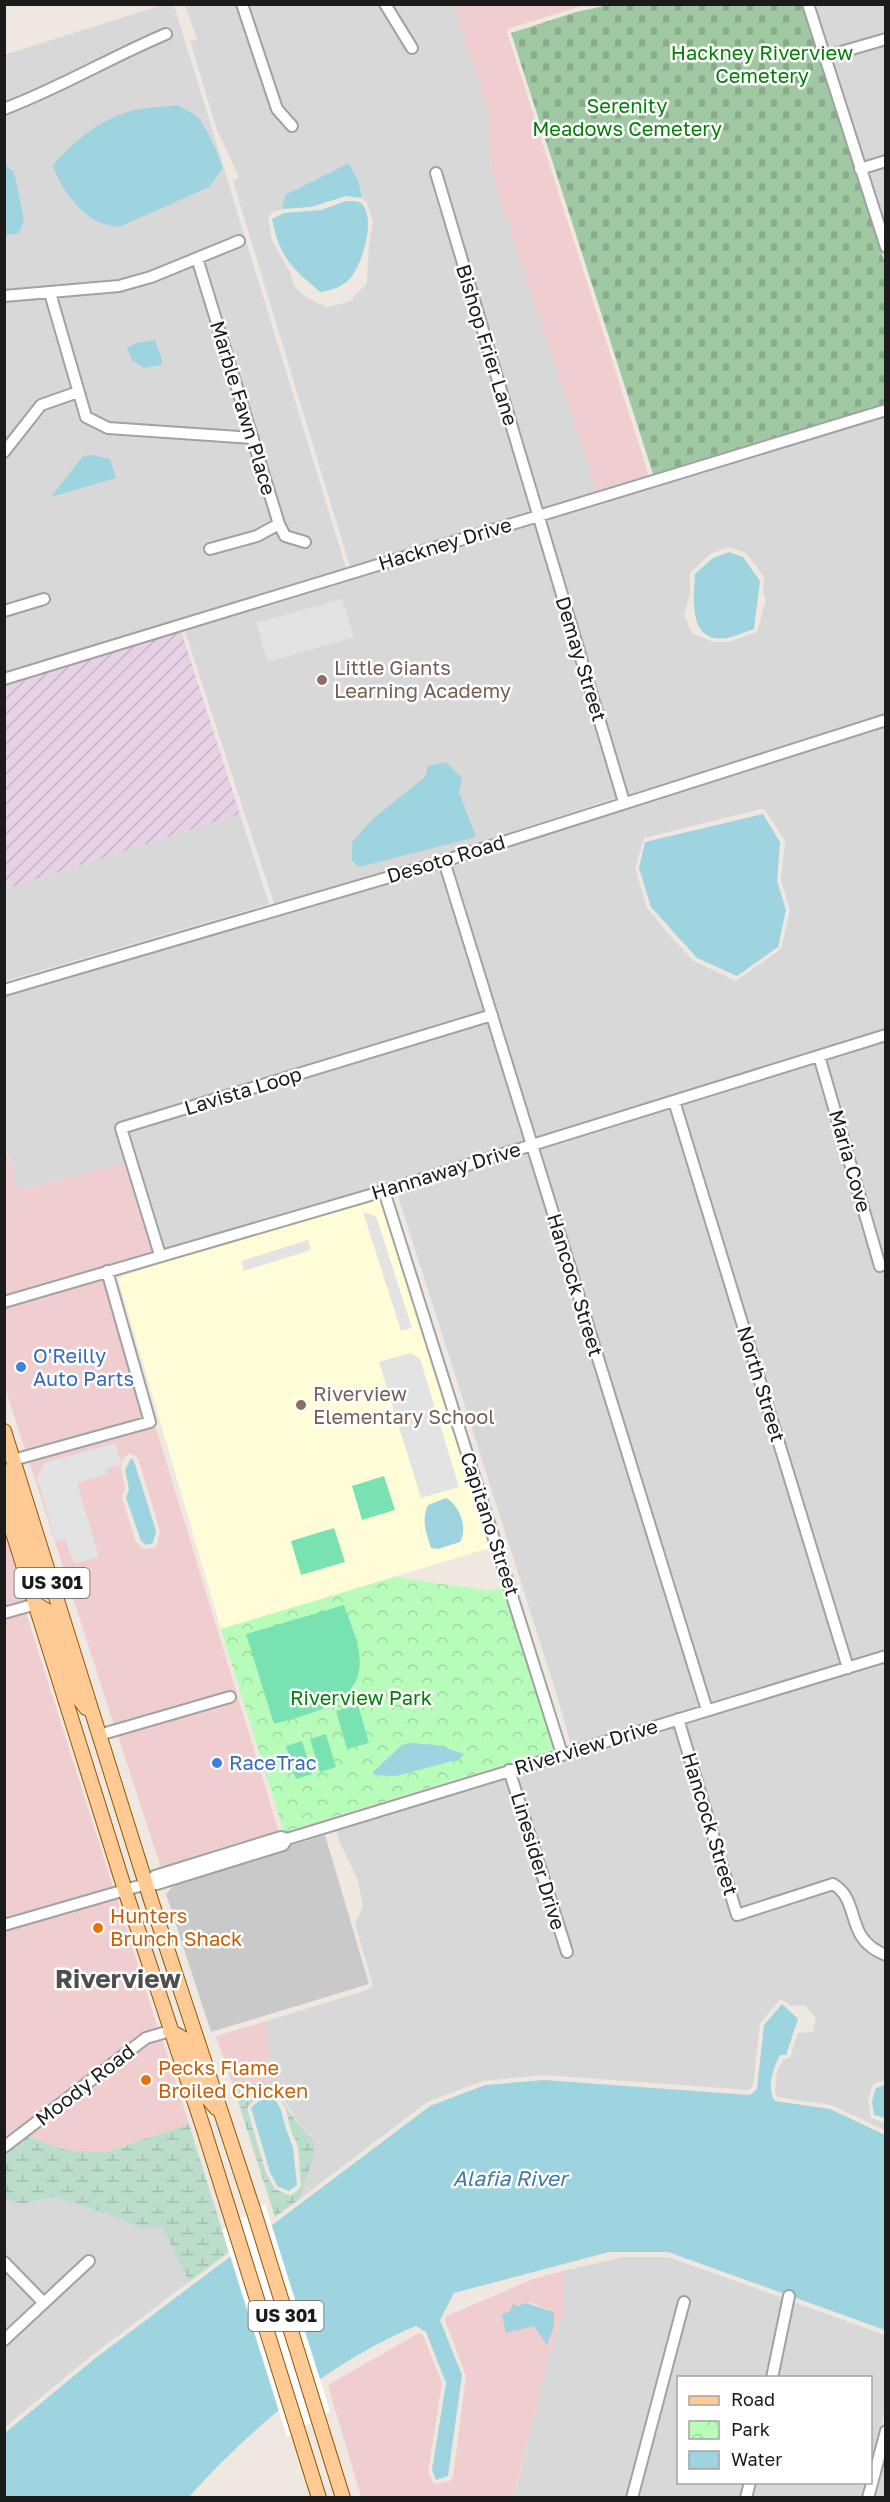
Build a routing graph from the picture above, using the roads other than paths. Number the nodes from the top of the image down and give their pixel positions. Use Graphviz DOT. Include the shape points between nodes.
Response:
graph roads {
  1 [pos="242,4"];
  2 [pos="385,4"];
  3 [pos="808,4"];
  4 [pos="166,34"];
  5 [pos="885,39"];
  6 [pos="412,48"];
  7 [pos="824,57"];
  8 [pos="4,109"];
  9 [pos="292,126"];
  10 [pos="885,161"];
  11 [pos="860,169"];
  12 [pos="436,173"];
  13 [pos="239,241"];
  14 [pos="885,247"];
  15 [pos="197,258"];
  16 [pos="50,293"];
  17 [pos="4,296"];
  18 [pos="78,392"];
  19 [pos="885,410"];
  20 [pos="253,438"];
  21 [pos="4,452"];
  22 [pos="538,516"];
  23 [pos="279,524"];
  24 [pos="305,542"];
  25 [pos="210,549"];
  26 [pos="44,599"];
  27 [pos="4,611"];
  28 [pos="4,679"];
  29 [pos="885,720"];
  30 [pos="624,802"];
  31 [pos="444,861"];
  32 [pos="4,990"];
  33 [pos="492,1015"];
  34 [pos="885,1035"];
  35 [pos="819,1056"];
  36 [pos="674,1101"];
  37 [pos="532,1145"];
  38 [pos="384,1191"];
  39 [pos="160,1255"];
  40 [pos="880,1266"];
  41 [pos="107,1271"];
  42 [pos="4,1302"];
  43 [pos="4,1431"];
  44 [pos="13,1460"];
  45 [pos="4,1471"];
  46 [pos="4,1504"];
  47 [pos="54,1592"];
  48 [pos="36,1604"];
  49 [pos="4,1613"];
  50 [pos="885,1656"];
  51 [pos="848,1668"];
  52 [pos="230,1697"];
  53 [pos="707,1710"];
  54 [pos="94,1719"];
  55 [pos="678,1719"];
  56 [pos="99,1735"];
  57 [pos="562,1754"];
  58 [pos="509,1770"];
  59 [pos="146,1884"];
  60 [pos="125,1890"];
  61 [pos="4,1924"];
  62 [pos="567,1952"];
  63 [pos="885,1955"];
  64 [pos="170,2031"];
  65 [pos="220,2112"];
  66 [pos="4,2147"];
  67 [pos="89,2261"];
  68 [pos="4,2262"];
  69 [pos="789,2296"];
  70 [pos="43,2302"];
  71 [pos="684,2302"];
  72 [pos="4,2340"];
  73 [pos="772,2376"];
  74 [pos="885,2431"];
  75 [pos="884,2445"];
  76 [pos="319,2498"];
  77 [pos="343,2498"];
  78 [pos="632,2498"];
  79 [pos="868,2498"];
  1 -- 9 [label="street" via="277,109"];
  2 -- 6 [label="street"];
  3 -- 7 [label="street"];
  4 -- 8 [label="street"];
  5 -- 7 [label="street"];
  7 -- 11 [label="street"];
  10 -- 11 [label="street"];
  11 -- 14 [label="street"];
  12 -- 22 [label="street, Bishop Frier Lane"];
  13 -- 15 [label="street"];
  15 -- 16 [label="street" via="119,286"];
  15 -- 20 [label="street, Marble Fawn Place"];
  16 -- 17 [label="street"];
  16 -- 18 [label="street"];
  18 -- 20 [label="street" via="86,417 108,428"];
  18 -- 21 [label="street" via="41,405"];
  19 -- 22 [label="street, Hackney Drive"];
  20 -- 23 [label="street, Marble Fawn Place"];
  22 -- 28 [label="street, Hackney Drive"];
  22 -- 30 [label="street, Demay Street"];
  23 -- 24 [label="street" via="285,536"];
  23 -- 25 [label="street" via="257,536"];
  26 -- 27 [label="street"];
  29 -- 30 [label="street, Desoto Road"];
  30 -- 31 [label="street, Desoto Road"];
  31 -- 32 [label="street, Desoto Road"];
  31 -- 33 [label="street, Hancock Street"];
  33 -- 37 [label="street, Hancock Street"];
  33 -- 39 [label="street, Lavista Loop" via="121,1128"];
  34 -- 35 [label="street, Hannaway Drive"];
  35 -- 36 [label="street, Hannaway Drive"];
  35 -- 40 [label="street, Maria Cove"];
  36 -- 37 [label="street, Hannaway Drive"];
  36 -- 51 [label="street, North Street"];
  37 -- 38 [label="street, Hannaway Drive"];
  37 -- 53 [label="street, Hancock Street"];
  38 -- 39 [label="street, Hannaway Drive"];
  38 -- 57 [label="street, Capitano Street"];
  39 -- 41 [label="street, Hannaway Drive"];
  41 -- 42 [label="street, Hannaway Drive"];
  41 -- 44 [label="street" via="150,1422"];
  43 -- 44 [label="main road, US 301"];
  44 -- 47 [label="main road, US 301"];
  45 -- 47 [label="main road" via="41,1582 47,1591"];
  46 -- 48 [label="main road, US 301"];
  47 -- 54 [label="main road, US 301"];
  48 -- 49 [label="street"];
  48 -- 54 [label="main road" via="51,1618 77,1696"];
  48 -- 60 [label="main road, US 301"];
  50 -- 51 [label="street, Riverview Drive"];
  51 -- 53 [label="street, Riverview Drive"];
  52 -- 56 [label="street"];
  53 -- 55 [label="street, Riverview Drive"];
  54 -- 56 [label="main road, US 301"];
  55 -- 57 [label="street, Riverview Drive"];
  55 -- 63 [label="street, Hancock Street" via="737,1916 833,1884 843,1890 860,1936 871,1950"];
  56 -- 59 [label="main road, US 301"];
  57 -- 58 [label="street, Riverview Drive"];
  58 -- 59 [label="street, Riverview Drive" via="154,1876"];
  58 -- 62 [label="street, Linesider Drive"];
  59 -- 60 [label="street, Riverview Drive"];
  59 -- 65 [label="main road, US 301"];
  60 -- 61 [label="street, Riverview Drive"];
  60 -- 64 [label="main road, US 301"];
  64 -- 65 [label="main road" via="186,2040 204,2094"];
  64 -- 66 [label="street, Moody Road" via="146,2038"];
  64 -- 76 [label="main road, US 301"];
  65 -- 77 [label="main road, US 301"];
  67 -- 70 [label="street"];
  68 -- 70 [label="street"];
  69 -- 73 [label="street"];
  70 -- 72 [label="street"];
  71 -- 78 [label="street"];
  74 -- 75 [label="street"];
  75 -- 79 [label="street"];
}
